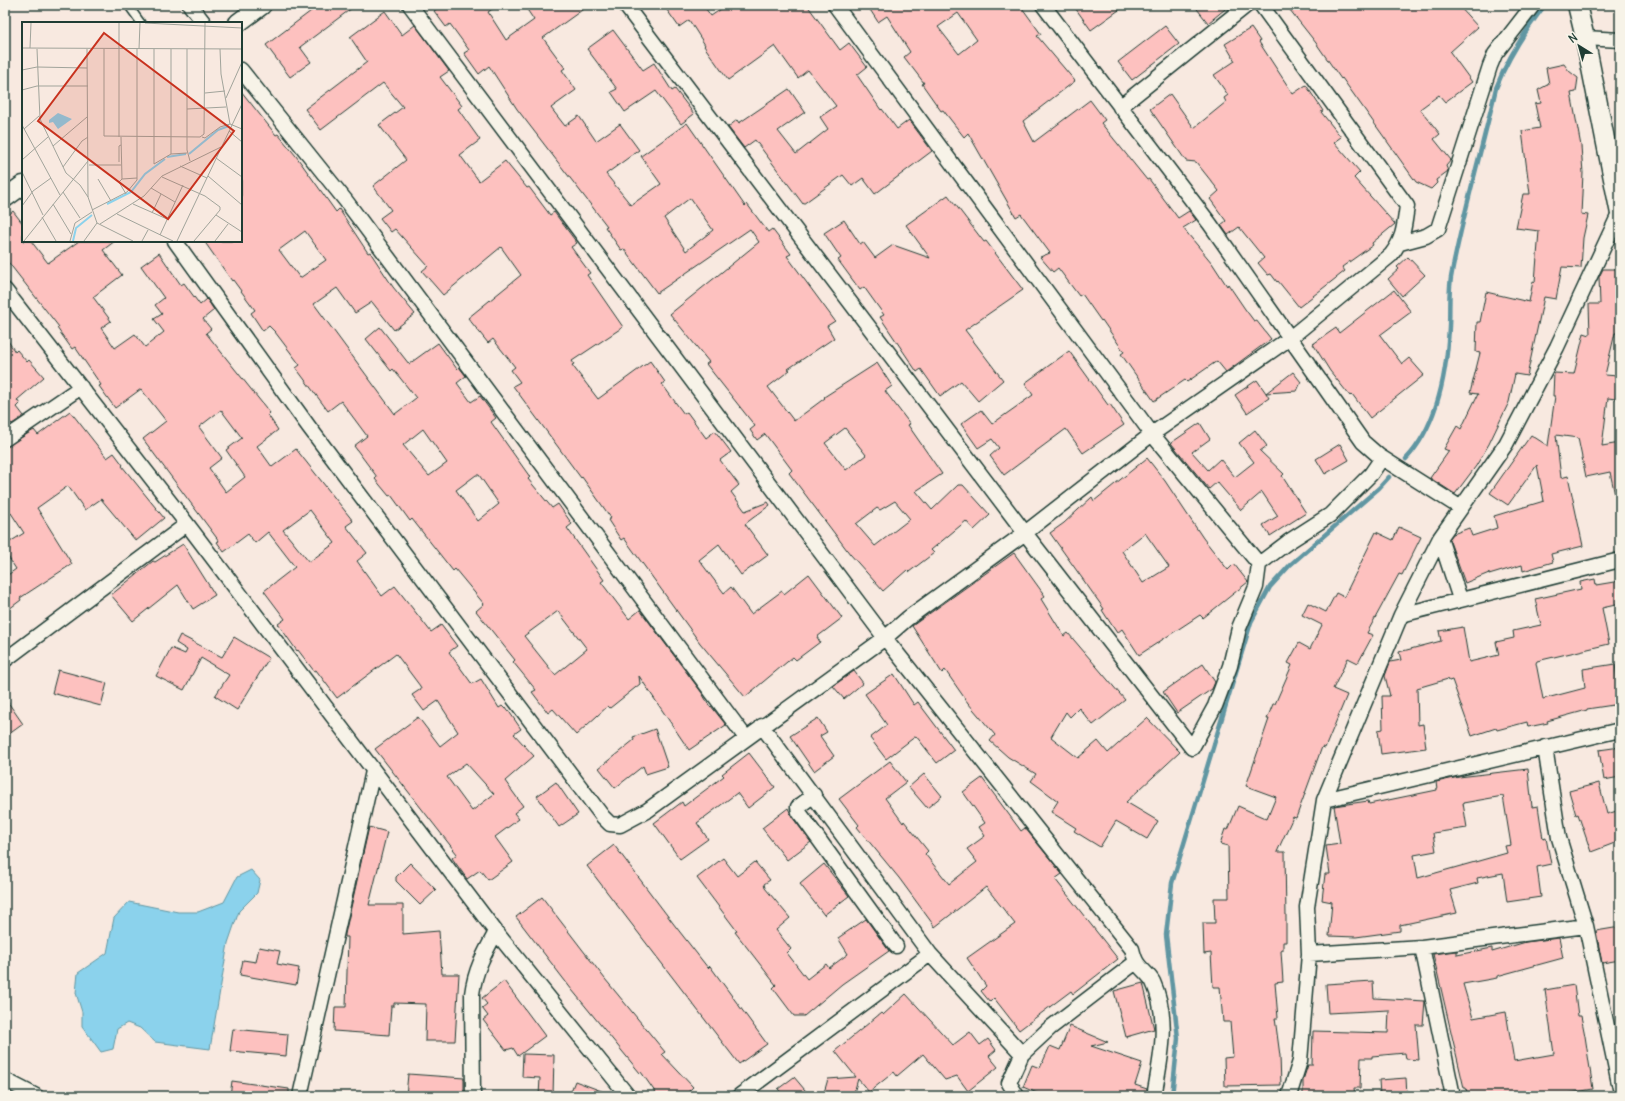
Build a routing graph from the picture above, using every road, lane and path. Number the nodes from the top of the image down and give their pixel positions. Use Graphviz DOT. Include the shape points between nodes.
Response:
graph roads {
  1 [pos="128,5"];
  2 [pos="190,5"];
  3 [pos="262,5"];
  4 [pos="410,5"];
  5 [pos="625,5"];
  6 [pos="835,5"];
  7 [pos="1043,5"];
  8 [pos="1247,5"];
  9 [pos="1261,5"];
  10 [pos="1533,5"];
  11 [pos="1577,5"];
  12 [pos="140,22"];
  13 [pos="203,22"];
  14 [pos="239,22"];
  15 [pos="1586,38"];
  16 [pos="1620,40"];
  17 [pos="242,71"];
  18 [pos="1120,107"];
  19 [pos="22,186"];
  20 [pos="5,198"];
  21 [pos="1620,213"];
  22 [pos="176,242"];
  23 [pos="1400,243"];
  24 [pos="5,290"];
  25 [pos="1290,338"];
  26 [pos="81,386"];
  27 [pos="1152,434"];
  28 [pos="5,439"];
  29 [pos="1382,458"];
  30 [pos="1460,508"];
  31 [pos="187,524"];
  32 [pos="1025,533"];
  33 [pos="1440,538"];
  34 [pos="1620,560"];
  35 [pos="1259,564"];
  36 [pos="1460,599"];
  37 [pos="1401,615"];
  38 [pos="885,638"];
  39 [pos="5,660"];
  40 [pos="762,726"];
  41 [pos="1620,730"];
  42 [pos="746,738"];
  43 [pos="1545,747"];
  44 [pos="373,771"];
  45 [pos="814,795"];
  46 [pos="1324,800"];
  47 [pos="1586,926"];
  48 [pos="496,932"];
  49 [pos="896,946"];
  50 [pos="1422,947"];
  51 [pos="930,954"];
  52 [pos="1309,954"];
  53 [pos="1136,962"];
  54 [pos="1022,1054"];
  55 [pos="5,1080"];
  56 [pos="1620,1088"];
  57 [pos="36,1096"];
  58 [pos="300,1096"];
  59 [pos="473,1096"];
  60 [pos="628,1096"];
  61 [pos="739,1096"];
  62 [pos="1017,1096"];
  63 [pos="1154,1096"];
  64 [pos="1289,1096"];
  65 [pos="1453,1096"];
  1 -- 12 [label="lane"];
  2 -- 13 [label="street"];
  3 -- 14 [label="street"];
  4 -- 38 [label="street"];
  5 -- 32 [label="street"];
  6 -- 27 [label="street"];
  7 -- 18 [label="street"];
  8 -- 18 [label="street"];
  9 -- 23 [label="street" via="1407,206"];
  10 -- 23 [label="street" via="1499,49 1490,66 1438,229 1426,236"];
  11 -- 15 [label="street"];
  15 -- 16 [label="street"];
  15 -- 21 [label="street"];
  17 -- 42 [label="street" via="346,201"];
  18 -- 25 [label="street" via="1210,224"];
  19 -- 20 [label="street"];
  21 -- 30 [label="street" via="1558,347 1510,438"];
  22 -- 42 [label="street" via="309,427 610,824 620,825 648,810"];
  23 -- 25 [label="street" via="1391,255"];
  24 -- 26 [label="street"];
  25 -- 27 [label="street"];
  25 -- 29 [label="street" via="1363,442"];
  26 -- 28 [label="street"];
  26 -- 31 [label="street"];
  27 -- 32 [label="street"];
  27 -- 35 [label="street"];
  29 -- 30 [label="street"];
  29 -- 35 [label="street" via="1371,474 1330,515"];
  30 -- 33 [label="street"];
  31 -- 39 [label="street"];
  31 -- 44 [label="street"];
  32 -- 35 [label="street" via="1192,748 1215,706 1230,666 1239,628 1256,587"];
  32 -- 38 [label="street" via="908,618"];
  33 -- 36 [label="street"];
  33 -- 37 [label="street"];
  34 -- 36 [label="street"];
  36 -- 37 [label="street"];
  37 -- 46 [label="street"];
  38 -- 40 [label="street"];
  38 -- 53 [label="street" via="1132,949"];
  40 -- 42 [label="street"];
  40 -- 45 [label="street"];
  41 -- 43 [label="street"];
  43 -- 46 [label="street"];
  43 -- 47 [label="street" via="1559,838"];
  44 -- 48 [label="street"];
  44 -- 58 [label="street"];
  45 -- 49 [label="street" via="798,807 799,812"];
  45 -- 51 [label="street"];
  46 -- 52 [label="street" via="1307,907"];
  47 -- 50 [label="street"];
  47 -- 56 [label="street"];
  48 -- 59 [label="street" via="479,963 474,979"];
  48 -- 60 [label="street"];
  50 -- 52 [label="street"];
  50 -- 65 [label="street"];
  51 -- 54 [label="street"];
  51 -- 61 [label="street"];
  52 -- 64 [label="street" via="1300,1061"];
  53 -- 54 [label="street" via="1050,1028"];
  53 -- 63 [label="street" via="1152,980 1160,1001 1163,1051"];
  54 -- 62 [label="street" via="1009,1083"];
  55 -- 57 [label="street"];
}
